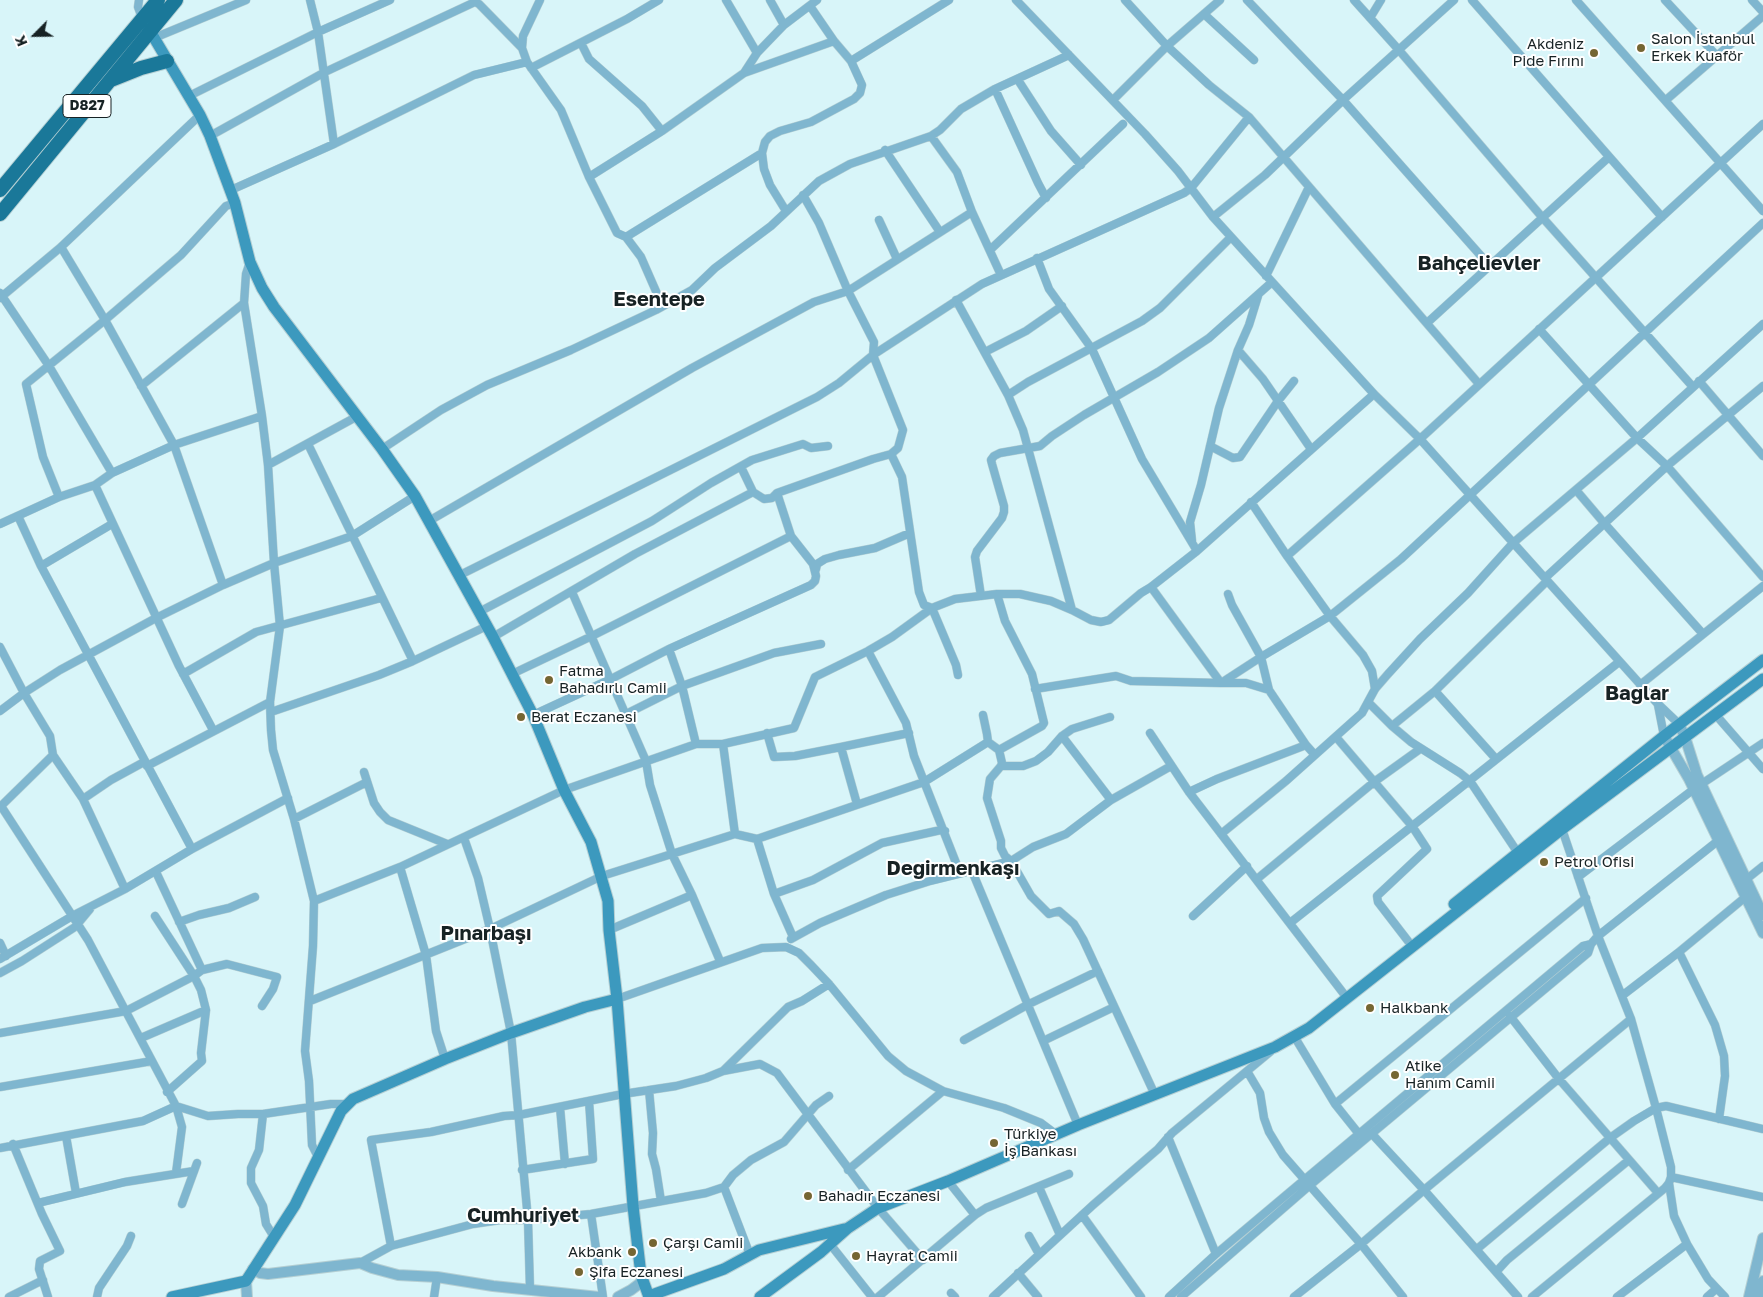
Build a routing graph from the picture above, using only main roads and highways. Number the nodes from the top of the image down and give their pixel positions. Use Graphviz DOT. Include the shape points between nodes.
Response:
graph roads {
  1 [pos="158,0"];
  2 [pos="176,0"];
  3 [pos="148,29"];
  4 [pos="167,61"];
  5 [pos="108,82"];
  6 [pos="0,190"];
  7 [pos="0,214"];
  8 [pos="1763,660"];
  9 [pos="1763,679"];
  10 [pos="1345,996"];
  11 [pos="617,999"];
  12 [pos="1275,1047"];
  13 [pos="848,1228"];
  14 [pos="172,1297"];
  15 [pos="649,1297"];
  16 [pos="760,1297"];
  1 -- 3 [label="highway, D827"];
  2 -- 3 [label="highway, D827"];
  3 -- 4 [label="main road"];
  3 -- 5 [label="highway, D827"];
  3 -- 6 [label="highway, D827"];
  4 -- 5 [label="highway"];
  4 -- 11 [label="main road" via="210,136 235,203 250,262 262,288 414,496 460,575 533,715 564,790 591,842 602,876 608,901"];
  5 -- 7 [label="highway, D827"];
  8 -- 10 [label="main road" via="1518,852"];
  9 -- 10 [label="main road"];
  10 -- 12 [label="main road"];
  10 -- 12 [label="main road" via="1309,1028"];
  11 -- 14 [label="main road" via="511,1033 361,1095 342,1112 294,1205 246,1281"];
  11 -- 15 [label="main road" via="633,1206 643,1281"];
  12 -- 13 [label="main road" via="878,1208"];
  13 -- 15 [label="main road" via="769,1247 719,1271"];
  13 -- 16 [label="main road"];
}
